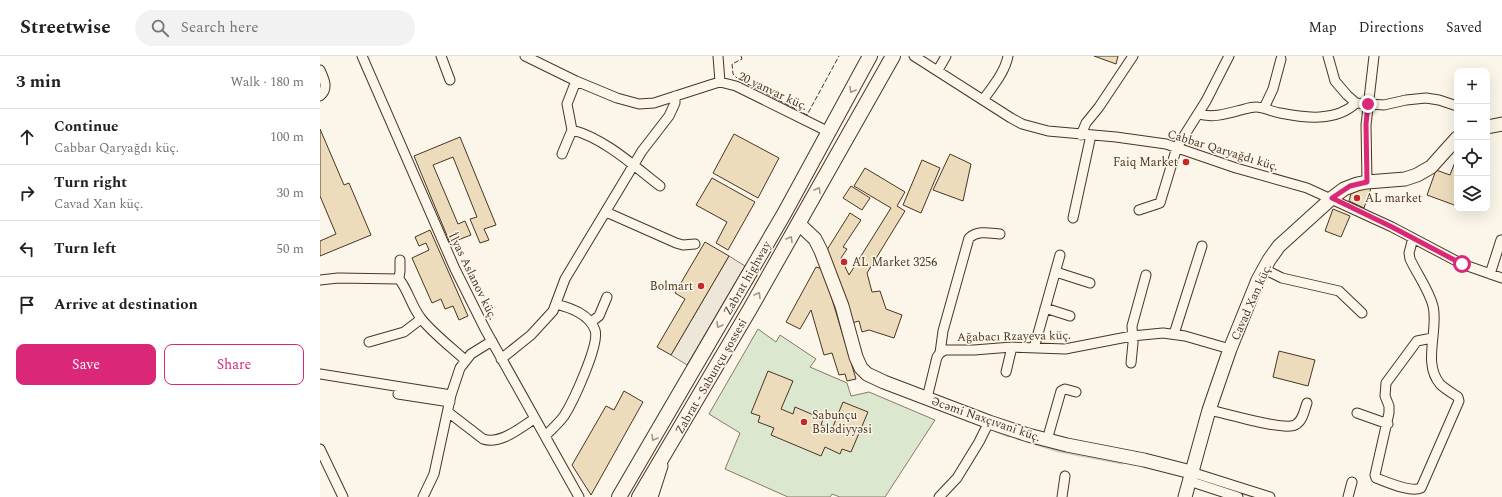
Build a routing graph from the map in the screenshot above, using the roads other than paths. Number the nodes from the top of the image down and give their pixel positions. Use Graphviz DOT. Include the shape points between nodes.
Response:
graph roads {
  1 [pos="362,56"];
  2 [pos="442,56"];
  3 [pos="525,56"];
  4 [pos="718,56"];
  5 [pos="870,56"];
  6 [pos="893,56"];
  7 [pos="914,56"];
  8 [pos="946,56"];
  9 [pos="1008,56"];
  10 [pos="1133,56"];
  11 [pos="1229,56"];
  12 [pos="1328,56"];
  13 [pos="1374,56"];
  14 [pos="1281,59"];
  15 [pos="320,70"];
  16 [pos="938,70"];
  17 [pos="450,80"];
  18 [pos="576,81"];
  19 [pos="720,82"];
  20 [pos="320,96"];
  21 [pos="675,96"];
  22 [pos="983,100"];
  23 [pos="1356,103"];
  24 [pos="1368,104"];
  25 [pos="1454,105"];
  26 [pos="1264,108"];
  27 [pos="1198,114"];
  28 [pos="1502,124"];
  29 [pos="1490,126"];
  30 [pos="572,130"];
  31 [pos="829,132"];
  32 [pos="1081,135"];
  33 [pos="1091,136"];
  34 [pos="1455,140"];
  35 [pos="1177,147"];
  36 [pos="562,154"];
  37 [pos="633,166"];
  38 [pos="1367,182"];
  39 [pos="660,186"];
  40 [pos="1332,198"];
  41 [pos="1139,210"];
  42 [pos="606,212"];
  43 [pos="784,214"];
  44 [pos="1073,218"];
  45 [pos="799,224"];
  46 [pos="1000,234"];
  47 [pos="1413,238"];
  48 [pos="1501,240"];
  49 [pos="695,244"];
  50 [pos="1202,246"];
  51 [pos="1060,255"];
  52 [pos="400,260"];
  53 [pos="1264,269"];
  54 [pos="1056,272"];
  55 [pos="1490,274"];
  56 [pos="1146,275"];
  57 [pos="1502,278"];
  58 [pos="399,279"];
  59 [pos="320,280"];
  60 [pos="1090,282"];
  61 [pos="608,297"];
  62 [pos="556,304"];
  63 [pos="1045,308"];
  64 [pos="1362,313"];
  65 [pos="1070,316"];
  66 [pos="421,319"];
  67 [pos="591,322"];
  68 [pos="1174,334"];
  69 [pos="1132,336"];
  70 [pos="1432,338"];
  71 [pos="492,341"];
  72 [pos="369,342"];
  73 [pos="1012,347"];
  74 [pos="1034,348"];
  75 [pos="1230,349"];
  76 [pos="940,353"];
  77 [pos="501,359"];
  78 [pos="465,360"];
  79 [pos="1131,363"];
  80 [pos="1006,372"];
  81 [pos="320,374"];
  82 [pos="1076,392"];
  83 [pos="398,394"];
  84 [pos="450,398"];
  85 [pos="926,398"];
  86 [pos="1307,403"];
  87 [pos="1209,410"];
  88 [pos="448,412"];
  89 [pos="1357,412"];
  90 [pos="534,419"];
  91 [pos="989,422"];
  92 [pos="1388,424"];
  93 [pos="545,436"];
  94 [pos="1047,440"];
  95 [pos="320,449"];
  96 [pos="666,452"];
  97 [pos="1065,476"];
  98 [pos="1190,476"];
  99 [pos="1352,482"];
  100 [pos="428,495"];
  101 [pos="343,497"];
  102 [pos="579,497"];
  103 [pos="619,497"];
  104 [pos="639,497"];
  105 [pos="651,497"];
  106 [pos="939,497"];
  107 [pos="1062,497"];
  108 [pos="1185,497"];
  109 [pos="1238,497"];
  110 [pos="1270,497"];
  111 [pos="1348,497"];
  1 -- 71 [label="street, İlyas Aslanov küç." via="455,269"];
  2 -- 17 [label="street"];
  3 -- 18 [label="street, 20 yanvar küç."];
  4 -- 19 [label="street"];
  5 -- 31 [label="main road, Zabrat highway, one-way"];
  45 -- 6 [label="main road, one-way"];
  7 -- 16 [label="street, Cabbar Qaryağdı küç."];
  8 -- 16 [label="street"];
  9 -- 22 [label="street" via="1000,75"];
  10 -- 32 [label="street" via="1086,123"];
  11 -- 27 [label="street"];
  12 -- 23 [label="street" via="1335,81"];
  13 -- 24 [label="street"];
  14 -- 26 [label="street" via="1274,89"];
  15 -- 20 [label="street" via="326,85"];
  16 -- 22 [label="street, Cabbar Qaryağdı küç."];
  18 -- 21 [label="street, 20 yanvar küç." via="639,104 654,103"];
  18 -- 30 [label="street" via="567,104"];
  19 -- 21 [label="street, 20 yanvar küç."];
  19 -- 31 [label="street, 20 yanvar küç." via="748,91"];
  21 -- 37 [label="street" via="675,103 669,116"];
  22 -- 32 [label="street, Cabbar Qaryağdı küç." via="1022,124 1048,131"];
  23 -- 24 [label="street"];
  23 -- 26 [label="street" via="1341,113 1323,117 1279,113"];
  24 -- 25 [label="street" via="1384,105 1426,98"];
  24 -- 38 [label="street"];
  26 -- 27 [label="street" via="1249,108 1218,116"];
  27 -- 35 [label="street"];
  28 -- 29 [label="street"];
  30 -- 36 [label="street"];
  30 -- 37 [label="street" via="584,133"];
  31 -- 43 [label="main road, Zabrat highway"];
  32 -- 33 [label="street, Cabbar Qaryağdı küç."];
  33 -- 35 [label="street, Cabbar Qaryağdı küç." via="1151,141"];
  33 -- 44 [label="street"];
  34 -- 38 [label="street, Cavad Xan küç." via="1431,166 1417,175"];
  35 -- 40 [label="street, Cabbar Qaryağdı küç."];
  35 -- 41 [label="street" via="1160,203"];
  37 -- 39 [label="street"];
  37 -- 42 [label="street"];
  38 -- 40 [label="street, Cavad Xan küç." via="1350,186"];
  40 -- 47 [label="street, Cabbar Qaryağdı küç."];
  40 -- 53 [label="street, Cavad Xan küç." via="1279,246"];
  42 -- 49 [label="street" via="676,243"];
  42 -- 62 [label="street" via="565,279"];
  43 -- 45 [label="main road"];
  43 -- 103 [label="main road, Zabrat highway, one-way"];
  45 -- 85 [label="street, Əcəmi Naxçıvani küç." via="815,239 821,251 842,306 861,368 874,378"];
  96 -- 45 [label="main road, Zabrat - Sabunçu şossesi, one-way"];
  46 -- 76 [label="street" via="981,233 969,238 943,331"];
  47 -- 55 [label="street, Cabbar Qaryağdı küç." via="1462,264"];
  47 -- 70 [label="street" via="1410,259 1433,307"];
  48 -- 55 [label="street"];
  50 -- 68 [label="street"];
  51 -- 54 [label="street"];
  52 -- 58 [label="street"];
  53 -- 64 [label="street" via="1282,278 1339,291"];
  53 -- 75 [label="street, Cavad Xan küç."];
  54 -- 60 [label="street"];
  54 -- 63 [label="street"];
  55 -- 57 [label="street, Cabbar Qaryağdı küç."];
  56 -- 69 [label="street" via="1133,320"];
  58 -- 59 [label="street"];
  58 -- 66 [label="street"];
  61 -- 67 [label="street" via="599,316"];
  62 -- 67 [label="street" via="574,310"];
  62 -- 77 [label="street" via="531,335"];
  63 -- 65 [label="street"];
  63 -- 74 [label="street"];
  66 -- 72 [label="street" via="404,332"];
  66 -- 78 [label="street"];
  67 -- 93 [label="street" via="596,331 596,338 574,398 556,426"];
  68 -- 69 [label="street, Ağabacı Rzayeva küç."];
  68 -- 75 [label="street, Ağabacı Rzayeva küç."];
  69 -- 74 [label="street, Ağabacı Rzayeva küç." via="1065,349"];
  69 -- 79 [label="street"];
  70 -- 92 [label="street" via="1418,341 1386,383"];
  70 -- 92 [label="street" via="1436,379 1458,396 1459,401 1418,490 1376,478"];
  71 -- 77 [label="street, İlyas Aslanov küç."];
  71 -- 78 [label="street"];
  73 -- 74 [label="street, Ağabacı Rzayeva küç."];
  73 -- 76 [label="street, Ağabacı Rzayeva küç." via="950,350"];
  73 -- 80 [label="street"];
  75 -- 87 [label="street, Cavad Xan küç."];
  76 -- 85 [label="street"];
  77 -- 90 [label="street, İlyas Aslanov küç."];
  78 -- 84 [label="street"];
  81 -- 84 [label="street"];
  82 -- 94 [label="street" via="1065,389 1061,391"];
  83 -- 84 [label="street"];
  84 -- 88 [label="street"];
  85 -- 91 [label="street, Əcəmi Naxçıvani küç."];
  86 -- 87 [label="street" via="1302,419 1291,426"];
  87 -- 98 [label="street, Cavad Xan küç."];
  88 -- 90 [label="street" via="483,439 490,441 508,435"];
  88 -- 100 [label="street"];
  89 -- 92 [label="street"];
  90 -- 93 [label="street, İlyas Aslanov küç."];
  91 -- 94 [label="street, Əcəmi Naxçıvani küç."];
  91 -- 106 [label="street" via="980,442 957,478"];
  93 -- 102 [label="street, İlyas Aslanov küç."];
  94 -- 98 [label="street, Əcəmi Naxçıvani küç." via="1144,460"];
  95 -- 101 [label="street"];
  96 -- 104 [label="main road, Zabrat - Sabunçu şossesi"];
  96 -- 105 [label="street"];
  97 -- 107 [label="street"];
  98 -- 108 [label="street, Cavad Xan küç."];
  98 -- 109 [label="street"];
  98 -- 110 [label="street, Əcəmi Naxçıvani küç."];
  99 -- 111 [label="street"];
}
